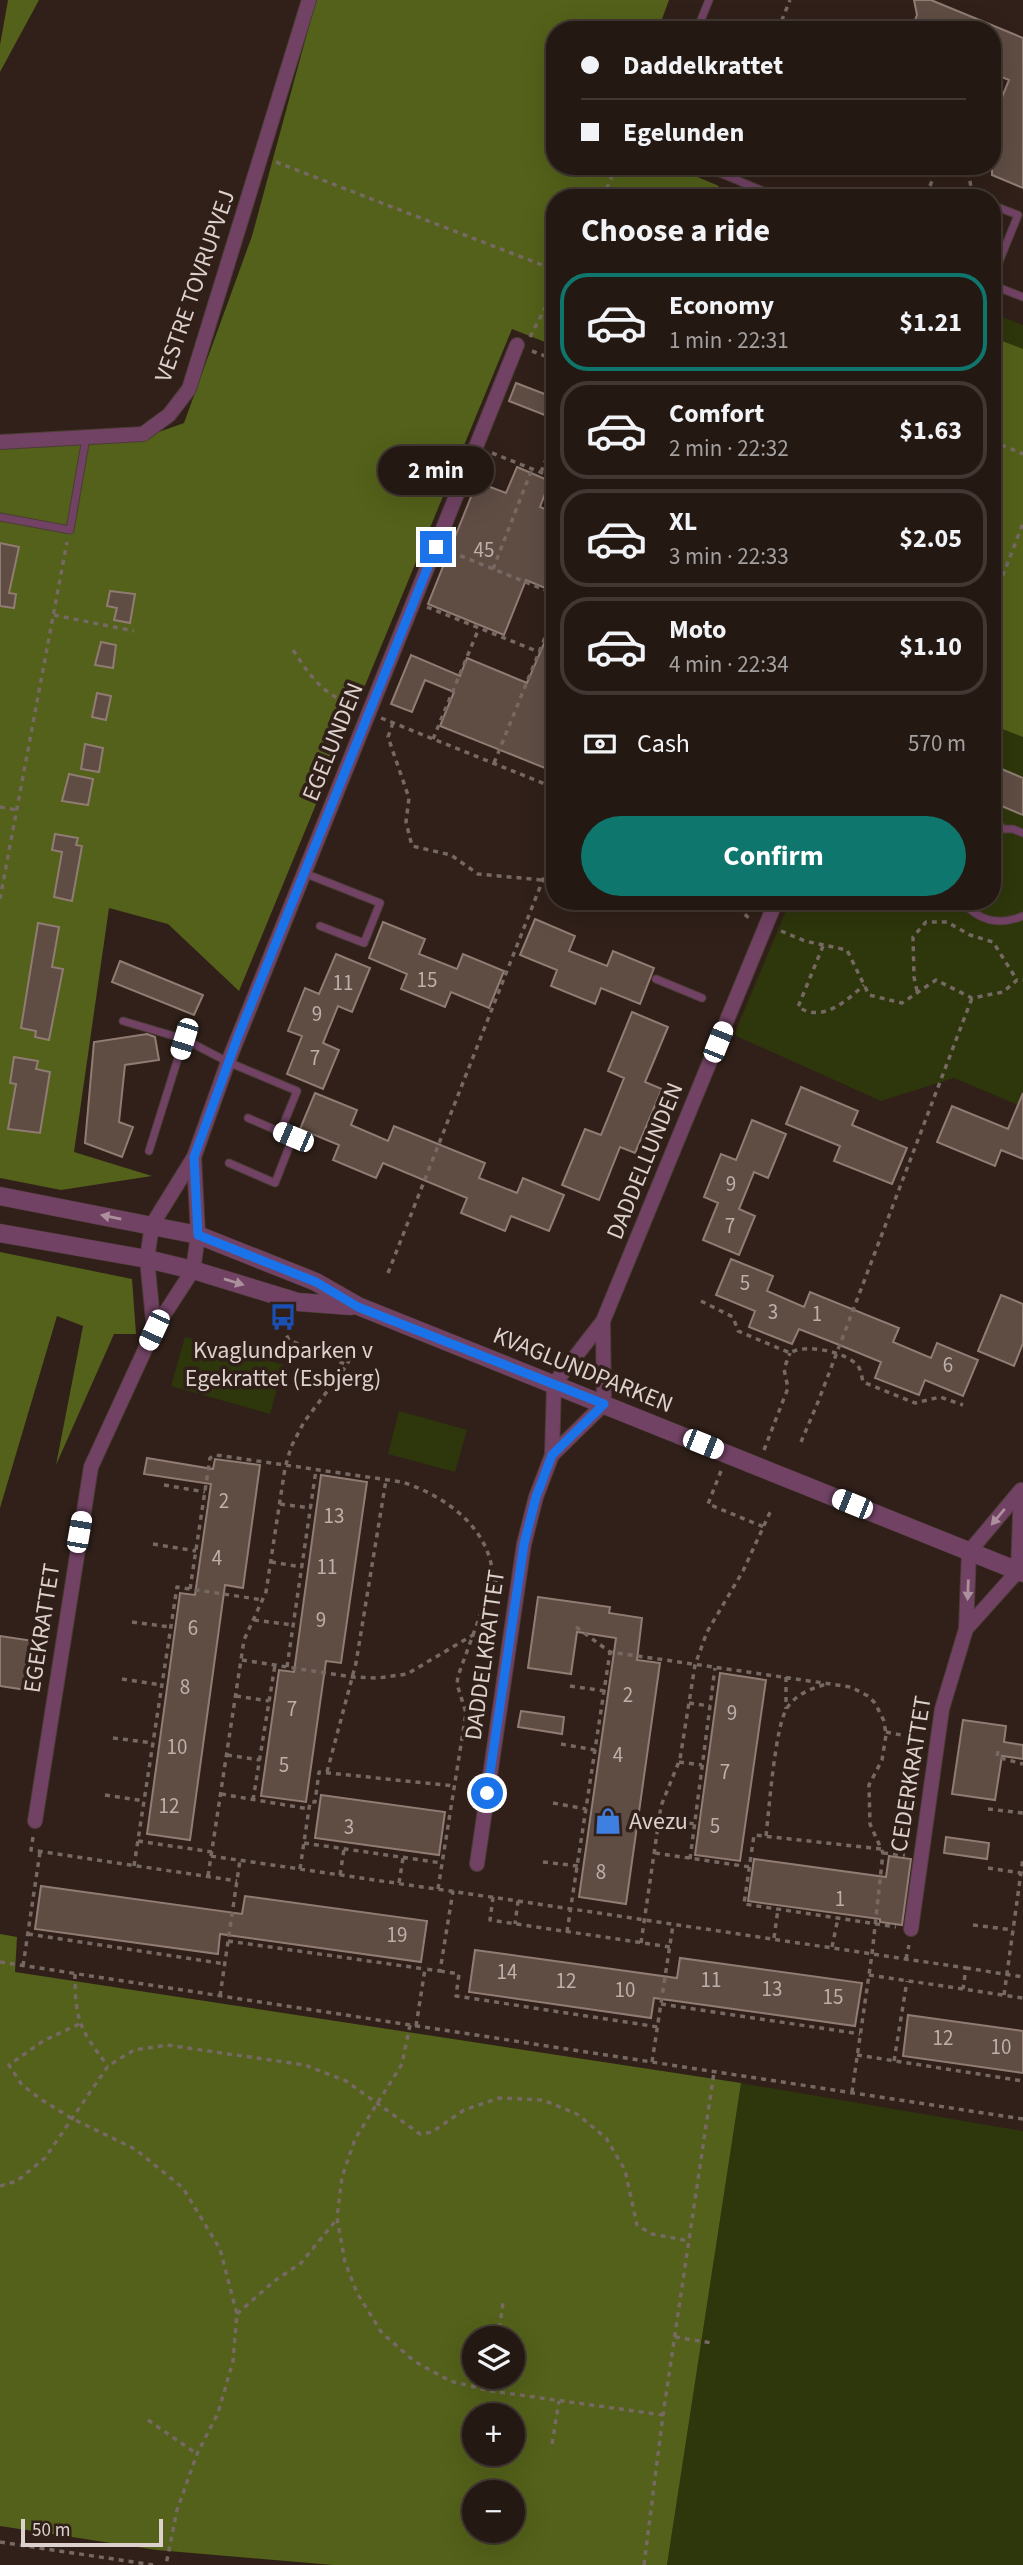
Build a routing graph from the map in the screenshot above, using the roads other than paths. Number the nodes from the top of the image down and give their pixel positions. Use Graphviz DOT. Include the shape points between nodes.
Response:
graph roads {
  1 [pos="309,0"];
  2 [pos="709,0"];
  3 [pos="701,21"];
  4 [pos="725,175"];
  5 [pos="758,189"];
  6 [pos="1001,208"];
  7 [pos="1001,257"];
  8 [pos="1001,288"];
  9 [pos="1023,297"];
  10 [pos="523,341"];
  11 [pos="86,438"];
  12 [pos="0,442"];
  13 [pos="0,517"];
  14 [pos="1002,828"];
  15 [pos="1023,833"];
  16 [pos="304,873"];
  17 [pos="772,910"];
  18 [pos="972,910"];
  19 [pos="1023,916"];
  20 [pos="320,926"];
  21 [pos="656,979"];
  22 [pos="702,998"];
  23 [pos="123,1021"];
  24 [pos="184,1039"];
  25 [pos="228,1062"];
  26 [pos="248,1118"];
  27 [pos="293,1137"];
  28 [pos="149,1151"];
  29 [pos="194,1157"];
  30 [pos="229,1163"];
  31 [pos="0,1196"];
  32 [pos="152,1225"];
  33 [pos="0,1233"];
  34 [pos="198,1235"];
  35 [pos="147,1259"];
  36 [pos="193,1270"];
  37 [pos="358,1307"];
  38 [pos="603,1321"];
  39 [pos="154,1330"];
  40 [pos="554,1384"];
  41 [pos="604,1404"];
  42 [pos="552,1455"];
  43 [pos="1022,1487"];
  44 [pos="969,1552"];
  45 [pos="1020,1572"];
  46 [pos="966,1629"];
  47 [pos="35,1821"];
  48 [pos="477,1864"];
  49 [pos="905,1928"];
  1 -- 11 [label="street, VESTRE TOVRUPVEJ" via="189,389 169,415 142,434"];
  2 -- 3 [label="lane"];
  4 -- 5 [label="lane"];
  6 -- 7 [label="lane" via="1018,215"];
  8 -- 9 [label="lane"];
  10 -- 16 [label="street, EGELUNDEN"];
  11 -- 12 [label="street, VESTRE TOVRUPVEJ"];
  11 -- 13 [label="lane" via="70,530"];
  14 -- 15 [label="lane"];
  16 -- 20 [label="lane" via="380,902 364,943"];
  16 -- 25 [label="street, EGELUNDEN"];
  17 -- 38 [label="street, DADDELLUNDEN"];
  18 -- 19 [label="lane" via="988,920"];
  21 -- 22 [label="lane"];
  23 -- 24 [label="lane"];
  24 -- 25 [label="lane"];
  24 -- 28 [label="lane"];
  25 -- 27 [label="lane" via="297,1091 284,1123"];
  25 -- 29 [label="street, EGELUNDEN"];
  26 -- 27 [label="lane"];
  27 -- 30 [label="lane" via="275,1182"];
  29 -- 32 [label="street, EGELUNDEN"];
  29 -- 34 [label="street, EGELUNDEN"];
  32 -- 31 [label="street, KVAGLUNDPARKEN, one-way"];
  32 -- 34 [label="street, KVAGLUNDPARKEN"];
  32 -- 35 [label="street, EGELUNDEN"];
  33 -- 35 [label="street, KVAGLUNDPARKEN"];
  34 -- 36 [label="street, EGELUNDEN"];
  34 -- 37 [label="street, KVAGLUNDPARKEN" via="316,1282"];
  35 -- 36 [label="street, KVAGLUNDPARKEN"];
  35 -- 39 [label="street"];
  36 -- 37 [label="street, KVAGLUNDPARKEN, one-way" via="298,1301"];
  36 -- 39 [label="street, EGEKRATTET"];
  37 -- 40 [label="street, KVAGLUNDPARKEN"];
  38 -- 40 [label="street, DADDELLUNDEN"];
  38 -- 41 [label="street, DADDELLUNDEN"];
  39 -- 47 [label="street, EGEKRATTET" via="91,1467"];
  40 -- 41 [label="street, KVAGLUNDPARKEN"];
  40 -- 42 [label="street, DADDELKRATTET"];
  41 -- 42 [label="street, DADDELKRATTET"];
  41 -- 44 [label="street, KVAGLUNDPARKEN"];
  42 -- 48 [label="street, DADDELKRATTET" via="524,1544"];
  43 -- 44 [label="street, one-way"];
  43 -- 45 [label="street"];
  44 -- 45 [label="street, KVAGLUNDPARKEN"];
  44 -- 46 [label="street, CEDERKRATTET, one-way"];
  45 -- 46 [label="street, CEDERKRATTET"];
  46 -- 49 [label="street, CEDERKRATTET" via="950,1678"];
}
